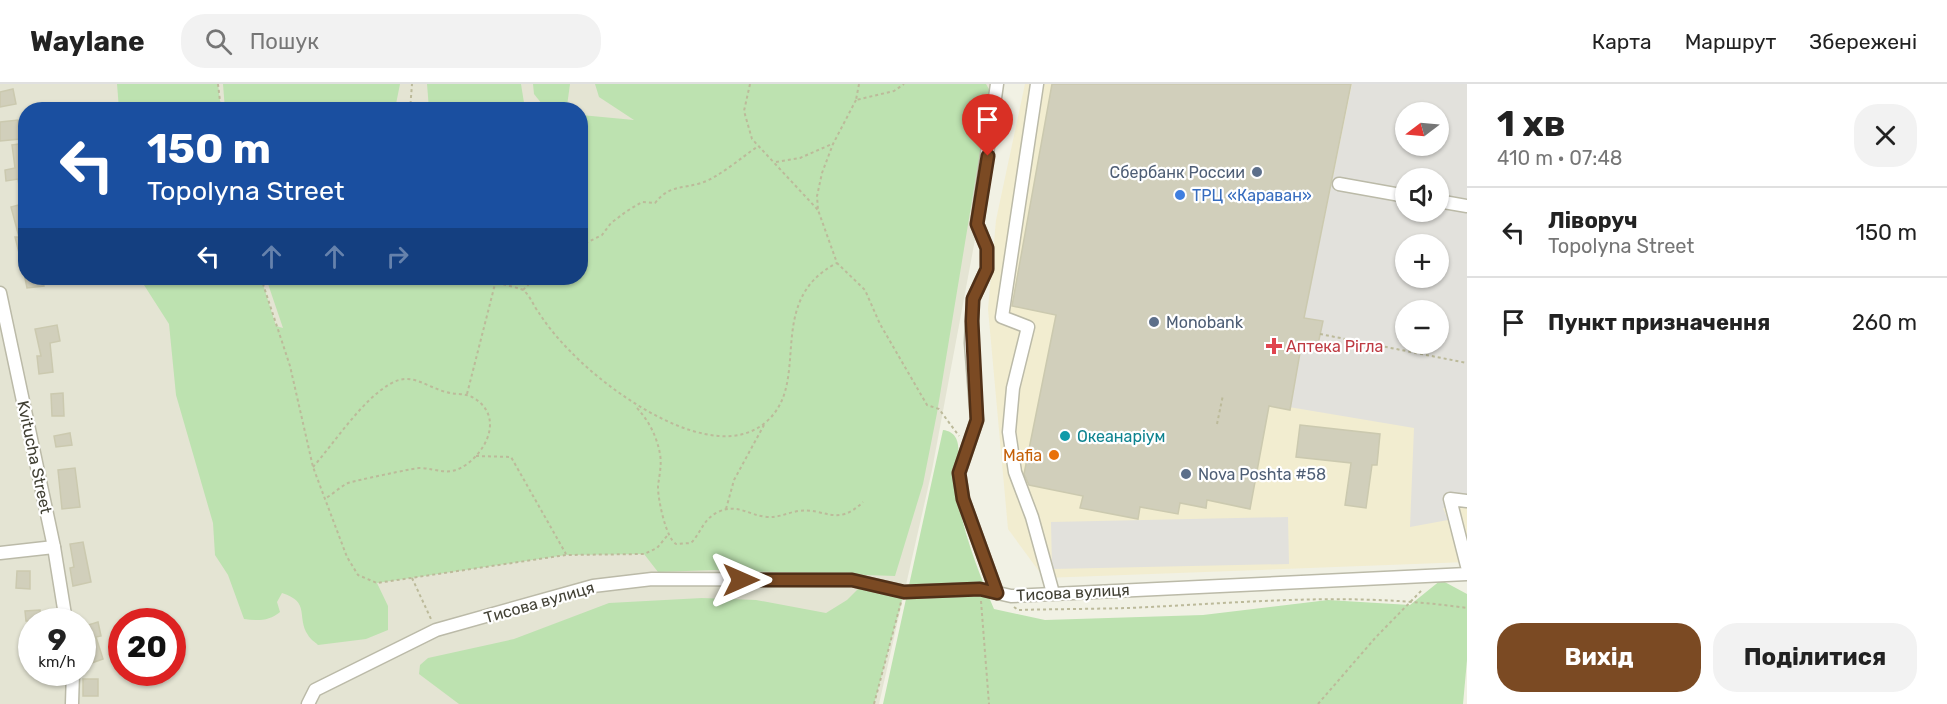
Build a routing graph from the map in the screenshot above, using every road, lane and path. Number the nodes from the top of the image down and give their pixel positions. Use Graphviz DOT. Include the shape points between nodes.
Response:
graph roads {
  1 [pos="218,84"];
  2 [pos="412,84"];
  3 [pos="750,84"];
  4 [pos="859,84"];
  5 [pos="904,84"];
  6 [pos="997,84"];
  7 [pos="1037,84"];
  8 [pos="856,100"];
  9 [pos="220,102"];
  10 [pos="411,102"];
  11 [pos="833,144"];
  12 [pos="757,147"];
  13 [pos="776,162"];
  14 [pos="1339,184"];
  15 [pos="1395,194"];
  16 [pos="1449,203"];
  17 [pos="1467,207"];
  18 [pos="818,210"];
  19 [pos="588,242"];
  20 [pos="837,263"];
  21 [pos="263,285"];
  22 [pos="495,285"];
  23 [pos="500,285"];
  24 [pos="528,285"];
  25 [pos="523,290"];
  26 [pos="0,293"];
  27 [pos="1320,334"];
  28 [pos="1467,363"];
  29 [pos="467,395"];
  30 [pos="1223,395"];
  31 [pos="633,404"];
  32 [pos="764,424"];
  33 [pos="1217,424"];
  34 [pos="967,444"];
  35 [pos="476,456"];
  36 [pos="313,467"];
  37 [pos="325,499"];
  38 [pos="1467,501"];
  39 [pos="863,502"];
  40 [pos="726,509"];
  41 [pos="668,536"];
  42 [pos="54,547"];
  43 [pos="0,553"];
  44 [pos="566,555"];
  45 [pos="1467,566"];
  46 [pos="1467,574"];
  47 [pos="1439,575"];
  48 [pos="412,578"];
  49 [pos="980,589"];
  50 [pos="904,592"];
  51 [pos="997,593"];
  52 [pos="1053,593"];
  53 [pos="1412,600"];
  54 [pos="1008,604"];
  55 [pos="64,608"];
  56 [pos="1467,608"];
  57 [pos="436,630"];
  58 [pos="73,686"];
  59 [pos="72,704"];
  60 [pos="308,704"];
  61 [pos="874,704"];
  62 [pos="989,704"];
  63 [pos="1318,704"];
  1 -- 9 [label="path"];
  2 -- 10 [label="path"];
  3 -- 12 [label="path" via="745,116"];
  4 -- 8 [label="path"];
  5 -- 8 [label="path" via="881,96"];
  6 -- 34 [label="street" via="977,224 987,248 987,269 973,299 971,343 977,420"];
  7 -- 52 [label="street" via="1002,317 1028,327 1013,388 1009,432 1015,472"];
  8 -- 11 [label="path"];
  11 -- 13 [label="path" via="805,156"];
  11 -- 18 [label="path" via="817,196"];
  12 -- 13 [label="path"];
  12 -- 19 [label="path" via="702,183 673,188 655,203 642,202"];
  13 -- 18 [label="path"];
  14 -- 15 [label="street"];
  16 -- 17 [label="street"];
  18 -- 20 [label="path"];
  20 -- 32 [label="path" via="816,278 798,304 784,393 777,410"];
  20 -- 34 [label="path" via="865,290 927,405 939,409"];
  21 -- 36 [label="path" via="290,366"];
  22 -- 29 [label="path"];
  23 -- 25 [label="path"];
  24 -- 25 [label="path"];
  25 -- 31 [label="path" via="572,353"];
  26 -- 42 [label="street, Kvitucha Street"];
  27 -- 28 [label="path"];
  29 -- 35 [label="path" via="482,404 490,423 487,442"];
  29 -- 36 [label="path" via="446,392 410,378 391,383 368,403"];
  30 -- 33 [label="path"];
  31 -- 32 [label="path" via="663,420 712,434 739,435"];
  31 -- 41 [label="path" via="647,420 658,446 658,488"];
  32 -- 40 [label="path" via="734,480"];
  34 -- 51 [label="street" via="959,473 963,499"];
  35 -- 37 [label="path" via="450,471 421,468 349,483"];
  35 -- 44 [label="path" via="511,457"];
  36 -- 37 [label="path"];
  37 -- 48 [label="path" via="347,558 358,575 376,583"];
  38 -- 45 [label="street" via="1450,499"];
  39 -- 40 [label="path" via="837,516 811,511 769,517 744,509"];
  40 -- 41 [label="path" via="707,519 688,544 677,545"];
  41 -- 44 [label="path" via="644,554"];
  42 -- 43 [label="street"];
  42 -- 55 [label="street, Kvitucha Street"];
  44 -- 48 [label="path"];
  46 -- 47 [label="street, Тисова вулиця"];
  47 -- 52 [label="street, Тисова вулиця"];
  47 -- 53 [label="path"];
  48 -- 57 [label="path"];
  49 -- 50 [label="street, Тисова вулиця"];
  49 -- 51 [label="street, Тисова вулиця"];
  49 -- 62 [label="path"];
  50 -- 57 [label="street, Тисова вулиця" via="852,580 652,579 593,586"];
  50 -- 61 [label="path"];
  51 -- 52 [label="street, Тисова вулиця"];
  53 -- 54 [label="path" via="1331,597 1018,610"];
  53 -- 56 [label="path"];
  53 -- 63 [label="path"];
  57 -- 60 [label="street, Тисова вулиця" via="315,690"];
  58 -- 59 [label="street"];
}
